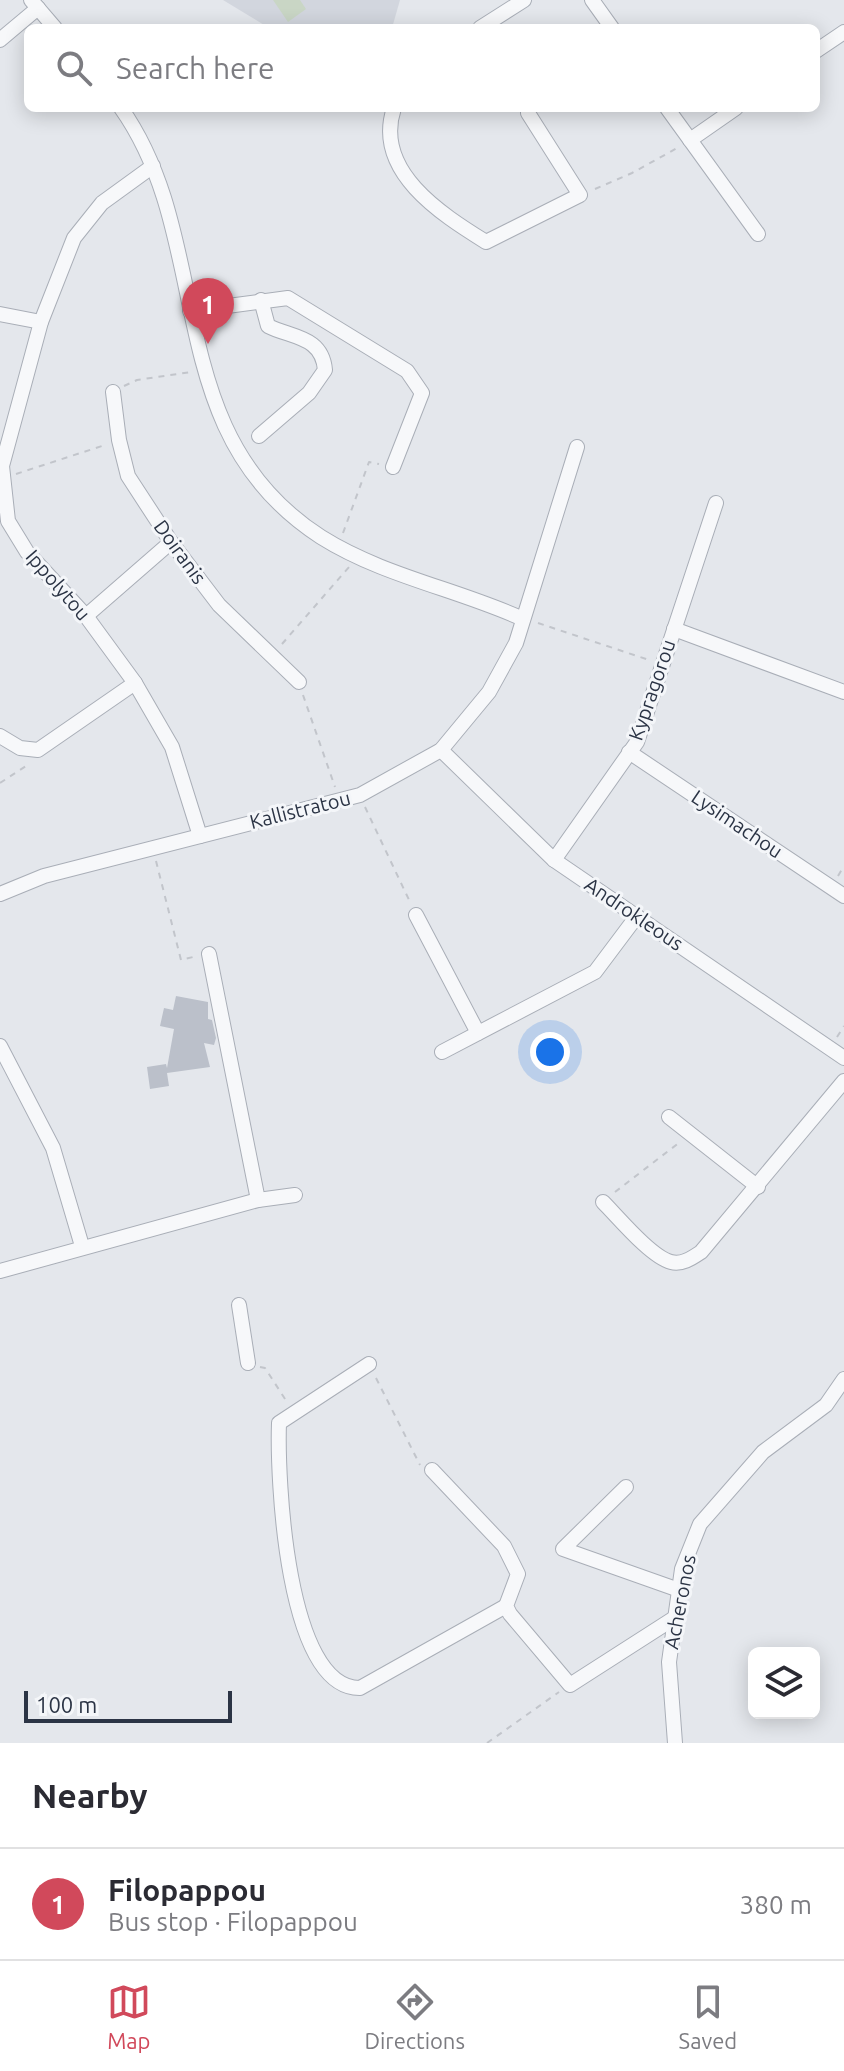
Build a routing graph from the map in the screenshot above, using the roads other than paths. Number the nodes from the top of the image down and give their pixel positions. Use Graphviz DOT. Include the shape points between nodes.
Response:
graph roads {
  1 [pos="524,0"];
  2 [pos="592,0"];
  3 [pos="34,4"];
  4 [pos="52,24"];
  5 [pos="486,24"];
  6 [pos="609,24"];
  7 [pos="844,32"];
  8 [pos="0,40"];
  9 [pos="820,48"];
  10 [pos="124,112"];
  11 [pos="393,112"];
  12 [pos="670,112"];
  13 [pos="730,112"];
  14 [pos="528,113"];
  15 [pos="690,140"];
  16 [pos="153,166"];
  17 [pos="758,234"];
  18 [pos="261,300"];
  19 [pos="190,311"];
  20 [pos="0,314"];
  21 [pos="41,322"];
  22 [pos="113,392"];
  23 [pos="259,436"];
  24 [pos="577,447"];
  25 [pos="393,467"];
  26 [pos="716,503"];
  27 [pos="171,542"];
  28 [pos="86,616"];
  29 [pos="523,619"];
  30 [pos="674,629"];
  31 [pos="299,682"];
  32 [pos="135,683"];
  33 [pos="844,692"];
  34 [pos="0,736"];
  35 [pos="441,750"];
  36 [pos="629,752"];
  37 [pos="200,836"];
  38 [pos="554,860"];
  39 [pos="0,894"];
  40 [pos="844,896"];
  41 [pos="416,915"];
  42 [pos="637,916"];
  43 [pos="209,954"];
  44 [pos="478,1033"];
  45 [pos="1,1050"];
  46 [pos="442,1052"];
  47 [pos="844,1058"];
  48 [pos="844,1081"];
  49 [pos="669,1117"];
  50 [pos="758,1187"];
  51 [pos="295,1195"];
  52 [pos="258,1200"];
  53 [pos="603,1202"];
  54 [pos="82,1246"];
  55 [pos="0,1271"];
  56 [pos="239,1305"];
  57 [pos="248,1363"];
  58 [pos="369,1364"];
  59 [pos="844,1379"];
  60 [pos="432,1470"];
  61 [pos="626,1487"];
  62 [pos="679,1590"];
  63 [pos="506,1606"];
  64 [pos="676,1617"];
  65 [pos="675,1743"];
  1 -- 5 [label="street"];
  2 -- 6 [label="street"];
  3 -- 4 [label="street"];
  3 -- 8 [label="street"];
  7 -- 9 [label="street"];
  10 -- 16 [label="street"];
  11 -- 14 [label="street" via="389,123 396,163 436,211 486,242 580,195"];
  12 -- 15 [label="street"];
  13 -- 15 [label="street"];
  15 -- 17 [label="street"];
  16 -- 19 [label="street"];
  16 -- 21 [label="street, Ippolytou" via="102,203 74,238"];
  18 -- 19 [label="street"];
  18 -- 23 [label="street" via="268,326 308,339 324,356 325,370 309,393"];
  18 -- 25 [label="street" via="288,298 407,371 422,393"];
  19 -- 29 [label="street" via="211,398 239,453 271,497 358,556"];
  20 -- 21 [label="street"];
  21 -- 28 [label="street, Ippolytou" via="2,466 8,521 27,552"];
  22 -- 27 [label="street, Doiranis" via="128,476"];
  24 -- 29 [label="street, Kallistratou"];
  26 -- 30 [label="street, Kypragorou"];
  27 -- 28 [label="street"];
  27 -- 31 [label="street, Doiranis" via="219,605"];
  28 -- 32 [label="street, Ippolytou"];
  29 -- 35 [label="street, Kallistratou" via="489,692"];
  30 -- 33 [label="street"];
  30 -- 36 [label="street, Kypragorou" via="637,742"];
  32 -- 34 [label="street" via="38,750 20,748"];
  32 -- 37 [label="street, Ippolytou" via="172,747"];
  35 -- 37 [label="street, Kallistratou" via="360,795"];
  35 -- 38 [label="street, Androkleous"];
  36 -- 38 [label="street, Kypragorou"];
  36 -- 40 [label="street, Lysimachou"];
  37 -- 39 [label="street, Kallistratou" via="44,876"];
  38 -- 42 [label="street, Androkleous"];
  41 -- 44 [label="street"];
  42 -- 44 [label="street" via="595,972"];
  42 -- 47 [label="street, Androkleous"];
  43 -- 52 [label="street"];
  44 -- 46 [label="street"];
  45 -- 54 [label="street" via="53,1148"];
  48 -- 50 [label="street"];
  49 -- 50 [label="street"];
  50 -- 53 [label="street" via="686,1262 656,1254"];
  51 -- 52 [label="street"];
  52 -- 54 [label="street"];
  54 -- 55 [label="street"];
  56 -- 57 [label="street"];
  58 -- 63 [label="street" via="279,1423 277,1462 294,1600 326,1673 345,1688 360,1688"];
  59 -- 62 [label="street, Acheronos" via="826,1405 763,1452 700,1524"];
  60 -- 63 [label="street" via="504,1546 518,1574"];
  61 -- 62 [label="street" via="563,1549"];
  62 -- 64 [label="street, Acheronos"];
  63 -- 64 [label="street" via="570,1685"];
  64 -- 65 [label="street, Acheronos" via="669,1662"];
}
